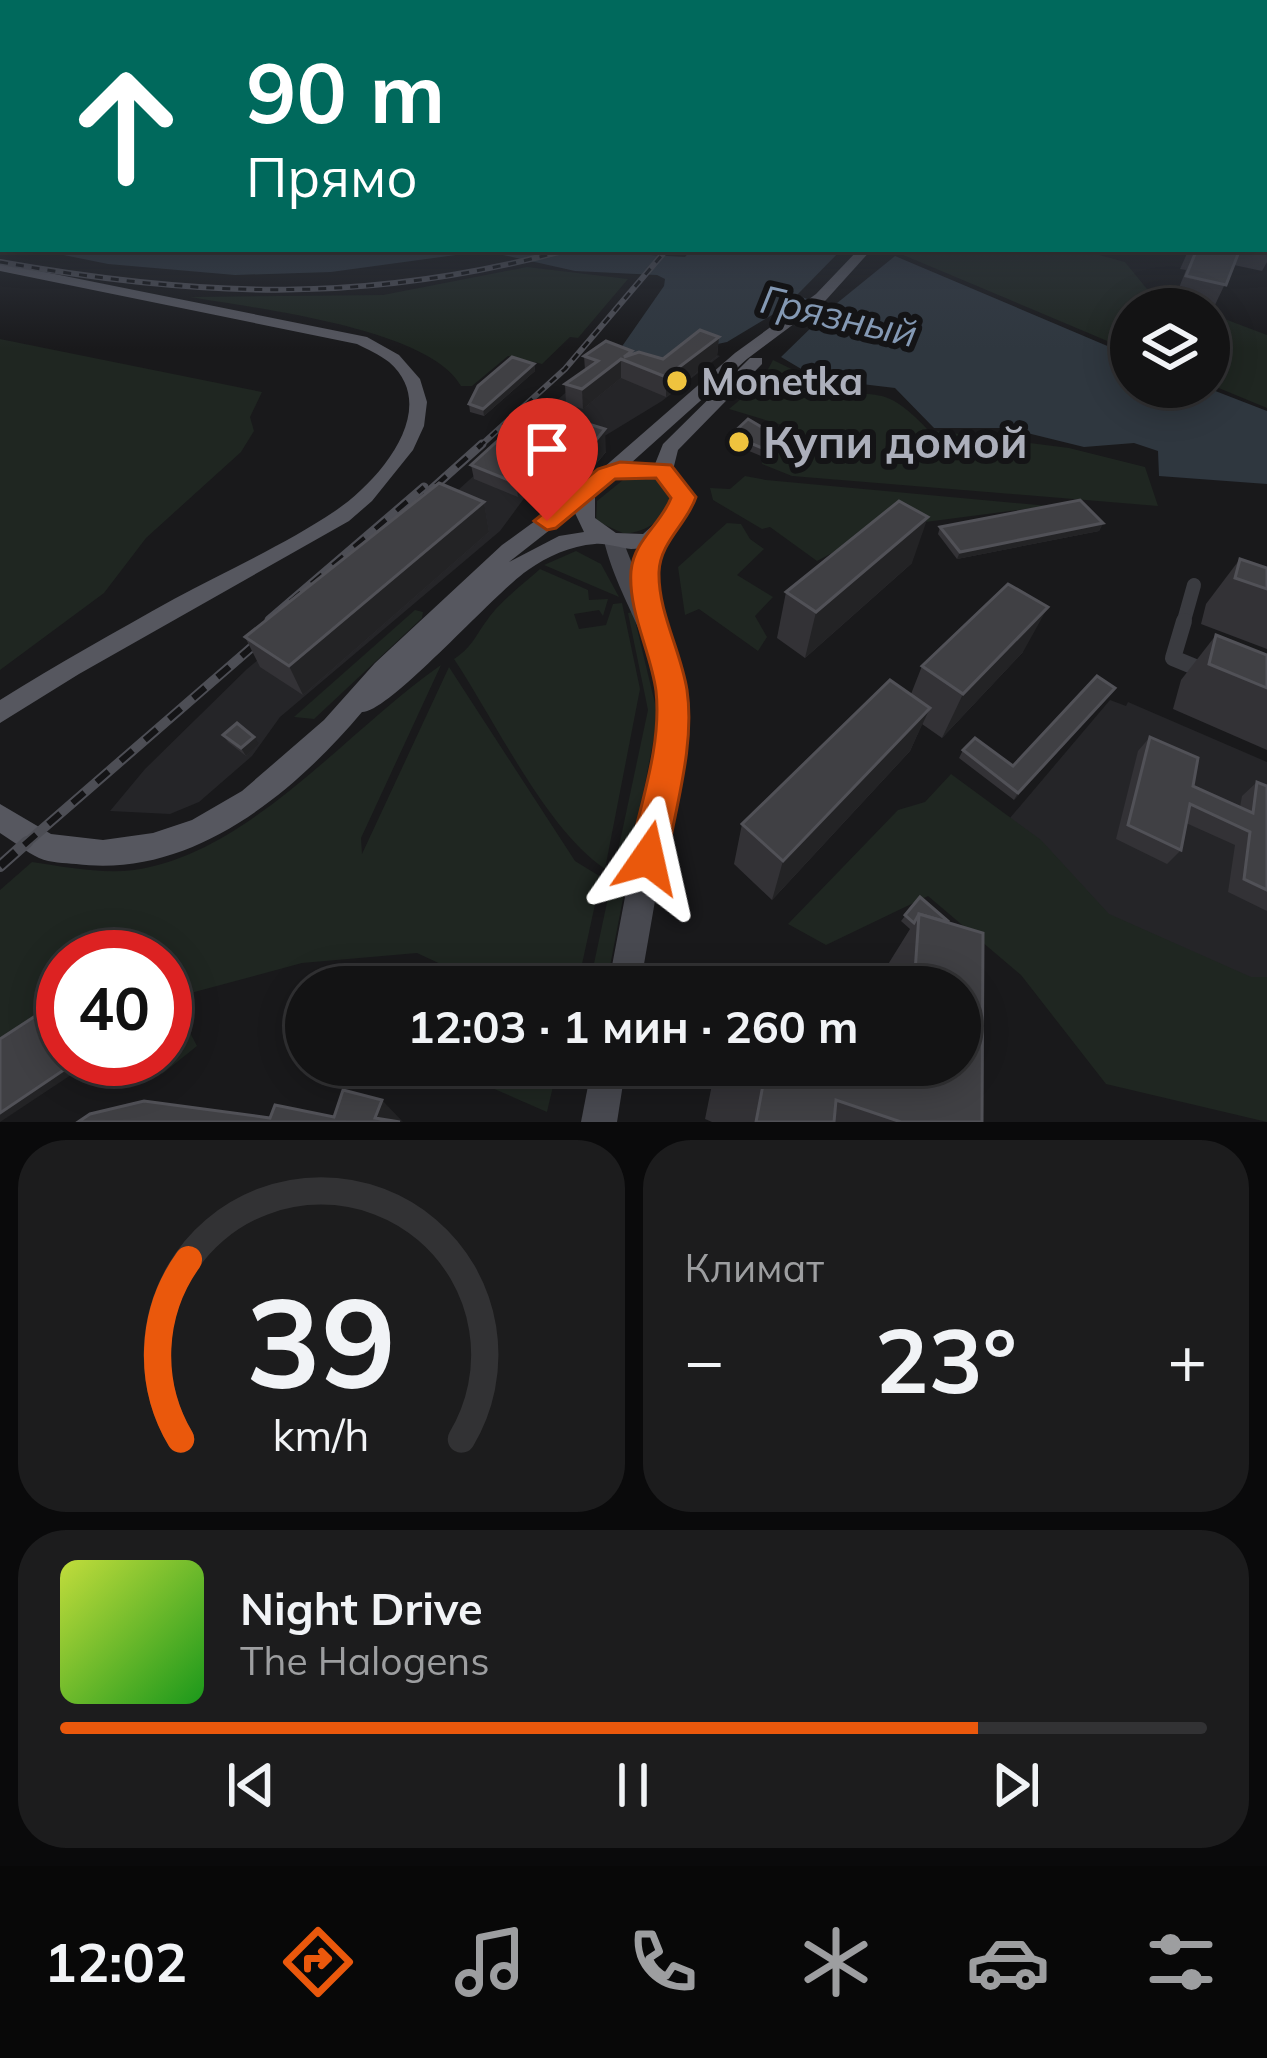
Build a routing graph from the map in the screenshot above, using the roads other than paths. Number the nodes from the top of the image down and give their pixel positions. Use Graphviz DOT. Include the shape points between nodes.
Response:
graph roads {
  1 [pos="863,252"];
  2 [pos="0,267"];
  3 [pos="766,339"];
  4 [pos="663,471"];
  5 [pos="607,474"];
  6 [pos="586,494"];
  7 [pos="657,535"];
  8 [pos="607,539"];
  9 [pos="1194,585"];
  10 [pos="655,634"];
  11 [pos="1229,681"];
  12 [pos="0,713"];
  13 [pos="333,728"];
  14 [pos="0,817"];
  15 [pos="628,966"];
  16 [pos="605,1086"];
  17 [pos="598,1122"];
  1 -- 3 [label="main road"];
  2 -- 12 [label="main road" via="349,335 398,362 417,390 420,414 400,457 343,516"];
  3 -- 4 [label="main road" via="748,370 669,448"];
  3 -- 5 [label="main road"];
  4 -- 5 [label="main road"];
  4 -- 7 [label="main road" via="683,497"];
  5 -- 6 [label="main road"];
  6 -- 8 [label="main road" via="583,511"];
  6 -- 13 [label="main road" via="440,613"];
  7 -- 8 [label="main road" via="639,543"];
  7 -- 10 [label="street" via="645,570"];
  8 -- 10 [label="street"];
  8 -- 13 [label="main road" via="576,536 535,551"];
  9 -- 11 [label="street" via="1173,658"];
  10 -- 15 [label="street" via="671,689 672,729"];
  13 -- 14 [label="main road" via="238,809 153,847 64,852"];
  16 -- 17 [label="street"];
}
